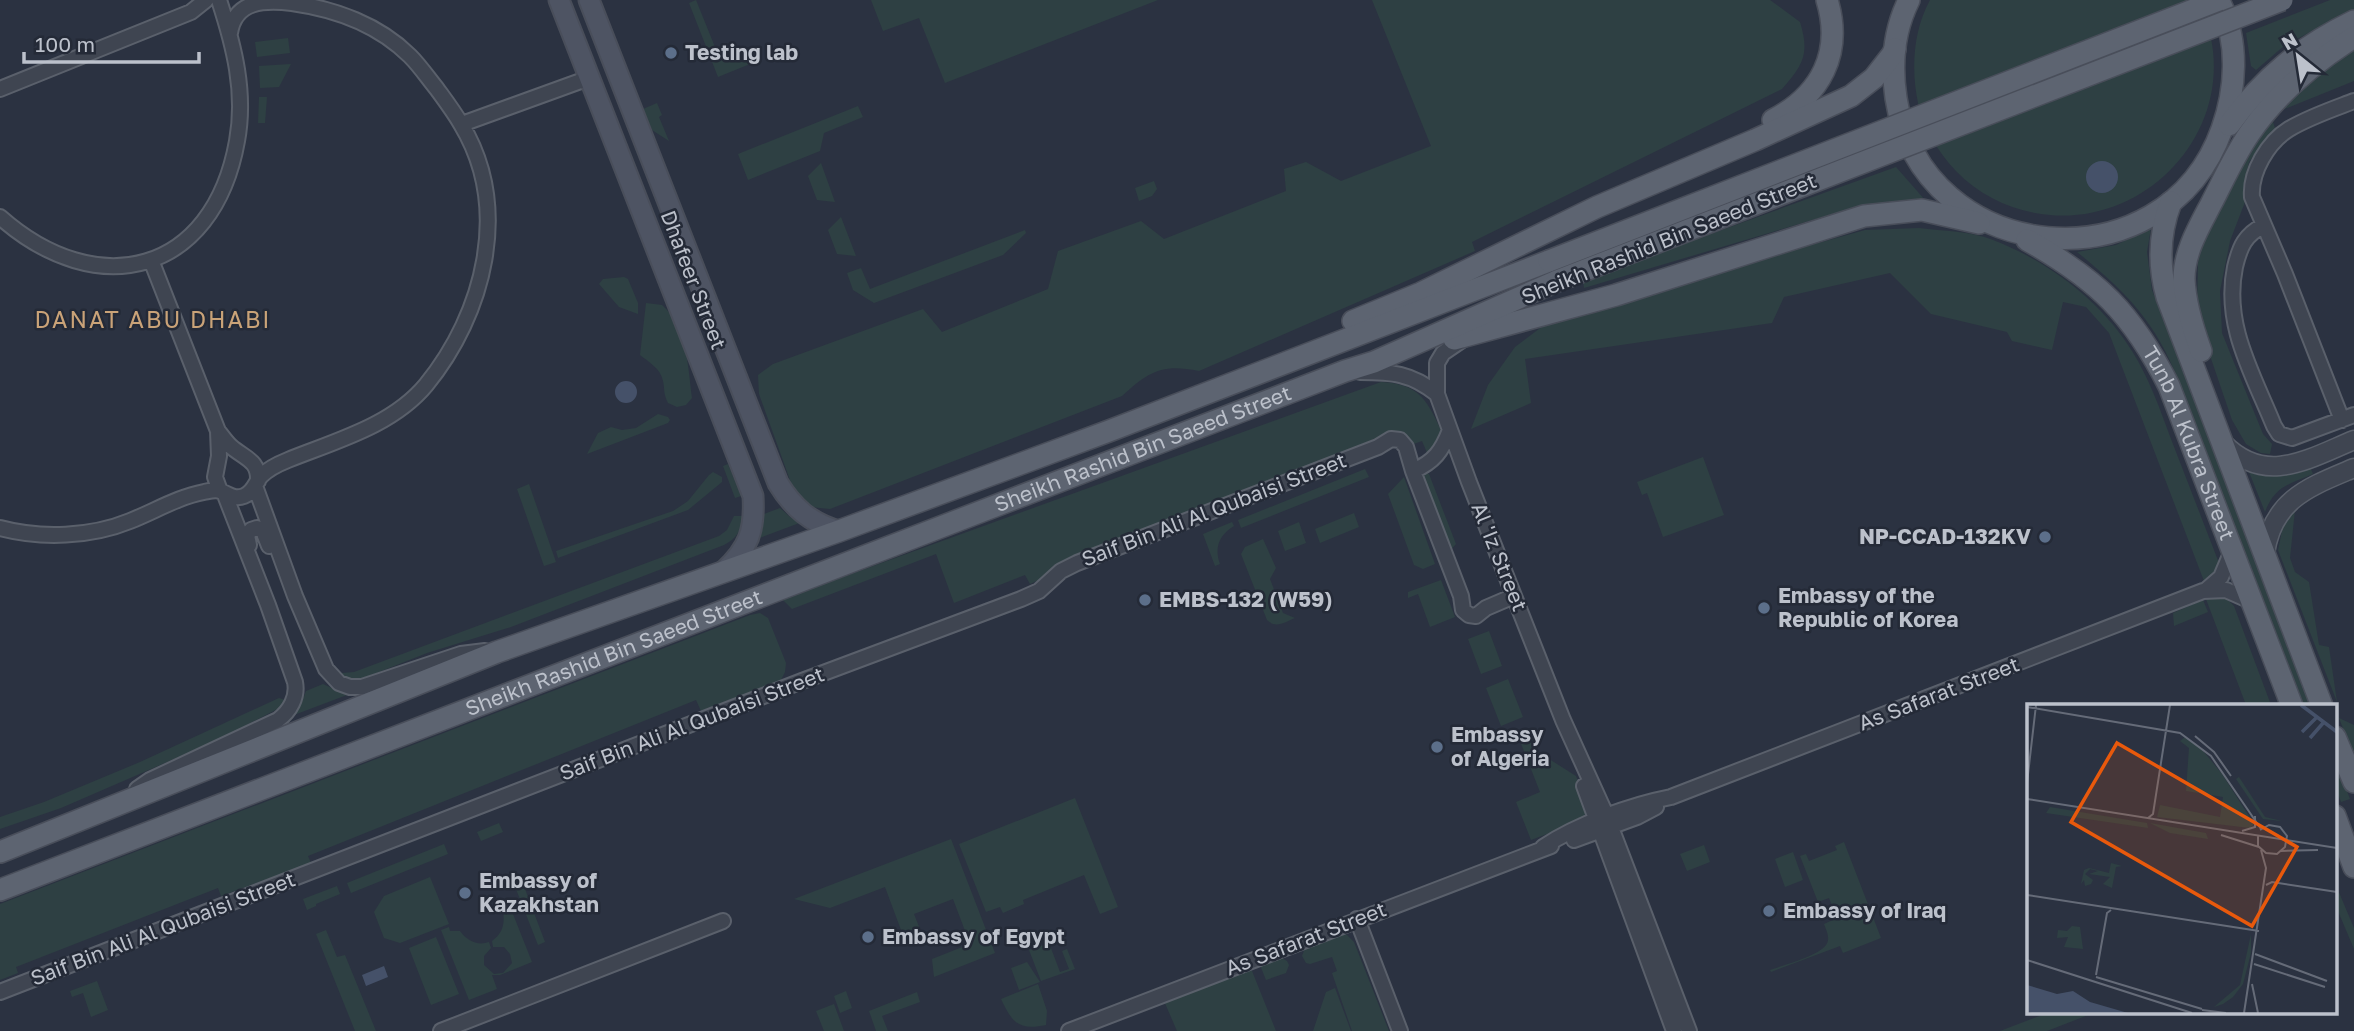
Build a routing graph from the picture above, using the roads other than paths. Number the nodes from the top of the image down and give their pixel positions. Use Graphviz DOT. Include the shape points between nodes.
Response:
graph roads {
  1 [pos="206,0"];
  2 [pos="219,0"];
  3 [pos="559,0"];
  4 [pos="589,0"];
  5 [pos="1827,0"];
  6 [pos="1889,0"];
  7 [pos="1909,0"];
  8 [pos="2219,0"];
  9 [pos="2282,0"];
  10 [pos="257,1"];
  11 [pos="2354,21"];
  12 [pos="1899,27"];
  13 [pos="230,33"];
  14 [pos="2354,37"];
  15 [pos="1895,49"];
  16 [pos="589,78"];
  17 [pos="0,89"];
  18 [pos="2354,100"];
  19 [pos="462,124"];
  20 [pos="2218,141"];
  21 [pos="1718,156"];
  22 [pos="2171,202"];
  23 [pos="0,216"];
  24 [pos="2264,225"];
  25 [pos="2007,230"];
  26 [pos="151,260"];
  27 [pos="1472,333"];
  28 [pos="1374,362"];
  29 [pos="1345,371"];
  30 [pos="1437,394"];
  31 [pos="2348,417"];
  32 [pos="2215,422"];
  33 [pos="1450,430"];
  34 [pos="218,431"];
  35 [pos="1109,431"];
  36 [pos="2354,440"];
  37 [pos="2224,444"];
  38 [pos="2332,449"];
  39 [pos="1410,464"];
  40 [pos="2348,470"];
  41 [pos="256,484"];
  42 [pos="223,493"];
  43 [pos="0,528"];
  44 [pos="839,531"];
  45 [pos="2232,551"];
  46 [pos="2264,553"];
  47 [pos="723,572"];
  48 [pos="2206,590"];
  49 [pos="295,596"];
  50 [pos="1514,596"];
  51 [pos="2253,602"];
  52 [pos="268,605"];
  53 [pos="497,652"];
  54 [pos="2292,704"];
  55 [pos="2322,704"];
  56 [pos="2336,739"];
  57 [pos="2354,782"];
  58 [pos="126,801"];
  59 [pos="2336,819"];
  60 [pos="1603,824"];
  61 [pos="0,852"];
  62 [pos="2354,867"];
  63 [pos="0,890"];
  64 [pos="1357,919"];
  65 [pos="723,921"];
  66 [pos="0,992"];
  67 [pos="441,1031"];
  68 [pos="1069,1031"];
  69 [pos="1400,1031"];
  70 [pos="1674,1031"];
  71 [pos="1689,1031"];
  1 -- 17 [label="street" via="191,12"];
  2 -- 13 [label="street"];
  3 -- 16 [label="main road, Dhafeer Street"];
  4 -- 44 [label="main road, Dhafeer Street" via="778,483 803,514"];
  5 -- 21 [label="main road" via="1831,49 1817,83 1793,108 1738,138"];
  6 -- 12 [label="main road"];
  7 -- 12 [label="main road, Tunb Al Kubra Street"];
  8 -- 20 [label="main road" via="2232,43 2234,76"];
  8 -- 35 [label="main road, Sheikh Rashid Bin Saeed Street, bridge"];
  9 -- 28 [label="main road, Sheikh Rashid Bin Saeed Street, bridge" via="1557,281"];
  10 -- 13 [label="street" via="240,11"];
  10 -- 19 [label="street" via="332,11 379,32 412,58"];
  11 -- 20 [label="main road" via="2284,63 2249,97"];
  12 -- 15 [label="main road, Tunb Al Kubra Street"];
  13 -- 26 [label="street" via="240,102 228,179 200,226"];
  14 -- 32 [label="main road" via="2298,78 2261,117 2228,170 2189,250 2184,278 2187,299 2213,394"];
  15 -- 21 [label="main road" via="1874,78 1851,96"];
  15 -- 25 [label="main road, Tunb Al Kubra Street" via="1898,112 1924,169 1969,212"];
  16 -- 19 [label="street"];
  16 -- 47 [label="main road, Dhafeer Street" via="753,496 749,540"];
  18 -- 24 [label="street" via="2290,128 2262,159 2251,185"];
  19 -- 41 [label="street" via="481,173 488,233 478,292 453,347 425,386 391,415 276,465"];
  20 -- 22 [label="main road" via="2190,184"];
  21 -- 35 [label="main road" via="1597,207 1422,293 1204,380"];
  22 -- 25 [label="main road" via="2109,234 2086,239 2062,240"];
  22 -- 32 [label="main road, Tunb Al Kubra Street" via="2160,248 2163,282"];
  23 -- 26 [label="street" via="45,249 80,262 115,267"];
  24 -- 31 [label="street"];
  24 -- 31 [label="street" via="2241,245 2231,294 2234,324 2274,426 2283,437 2296,438"];
  25 -- 27 [label="main road" via="1922,210 1864,216 1616,295"];
  25 -- 45 [label="main road, Tunb Al Kubra Street" via="2092,282 2136,330 2169,386"];
  26 -- 34 [label="street"];
  27 -- 28 [label="main road"];
  27 -- 30 [label="street, Al 'Iz Street" via="1443,353 1437,363"];
  28 -- 29 [label="main road, Sheikh Rashid Bin Saeed Street"];
  29 -- 30 [label="street" via="1397,373"];
  29 -- 63 [label="main road, Sheikh Rashid Bin Saeed Street"];
  30 -- 33 [label="street, Al 'Iz Street"];
  32 -- 37 [label="main road, Tunb Al Kubra Street"];
  33 -- 39 [label="street" via="1438,455 1427,465"];
  33 -- 50 [label="street, Al 'Iz Street"];
  34 -- 41 [label="street" via="254,463"];
  34 -- 42 [label="street" via="215,477"];
  35 -- 44 [label="main road, Sheikh Rashid Bin Saeed Street"];
  36 -- 38 [label="street"];
  37 -- 38 [label="street" via="2244,460 2272,467"];
  37 -- 46 [label="main road, Tunb Al Kubra Street"];
  38 -- 40 [label="street" via="2319,462 2319,470 2327,475"];
  39 -- 50 [label="street" via="1461,596 1471,605 1486,608"];
  39 -- 66 [label="street, Saif Bin Ali Al Qubaisi Street" via="1394,446 1377,447 1077,562 1021,599"];
  40 -- 46 [label="street" via="2307,488 2289,502 2275,520"];
  41 -- 42 [label="street" via="243,496"];
  41 -- 49 [label="street"];
  42 -- 43 [label="street" via="196,494 127,522 80,533 32,534"];
  42 -- 52 [label="street"];
  44 -- 47 [label="main road, Sheikh Rashid Bin Saeed Street"];
  45 -- 48 [label="street" via="2221,577"];
  45 -- 51 [label="main road, Tunb Al Kubra Street"];
  46 -- 55 [label="main road, Tunb Al Kubra Street"];
  47 -- 53 [label="main road, Sheikh Rashid Bin Saeed Street"];
  48 -- 51 [label="street" via="2226,590"];
  48 -- 60 [label="street, As Safarat Street" via="1671,797 1637,817"];
  49 -- 52 [label="street" via="263,531 254,528 247,538 268,590"];
  49 -- 53 [label="street" via="326,669 334,680 350,687 368,686 461,654"];
  50 -- 60 [label="street, Al 'Iz Street"];
  51 -- 54 [label="main road, Tunb Al Kubra Street"];
  52 -- 58 [label="street" via="296,687 288,711 278,720 150,780"];
  53 -- 58 [label="main road, Sheikh Rashid Bin Saeed Street"];
  56 -- 57 [label="main road"];
  58 -- 61 [label="main road, Sheikh Rashid Bin Saeed Street"];
  59 -- 62 [label="main road"];
  60 -- 64 [label="street, As Safarat Street"];
  60 -- 70 [label="street, Al 'Iz Street"];
  60 -- 71 [label="street, Al 'Iz Street"];
  64 -- 68 [label="street, As Safarat Street"];
  64 -- 69 [label="street"];
  65 -- 67 [label="street"];
}
